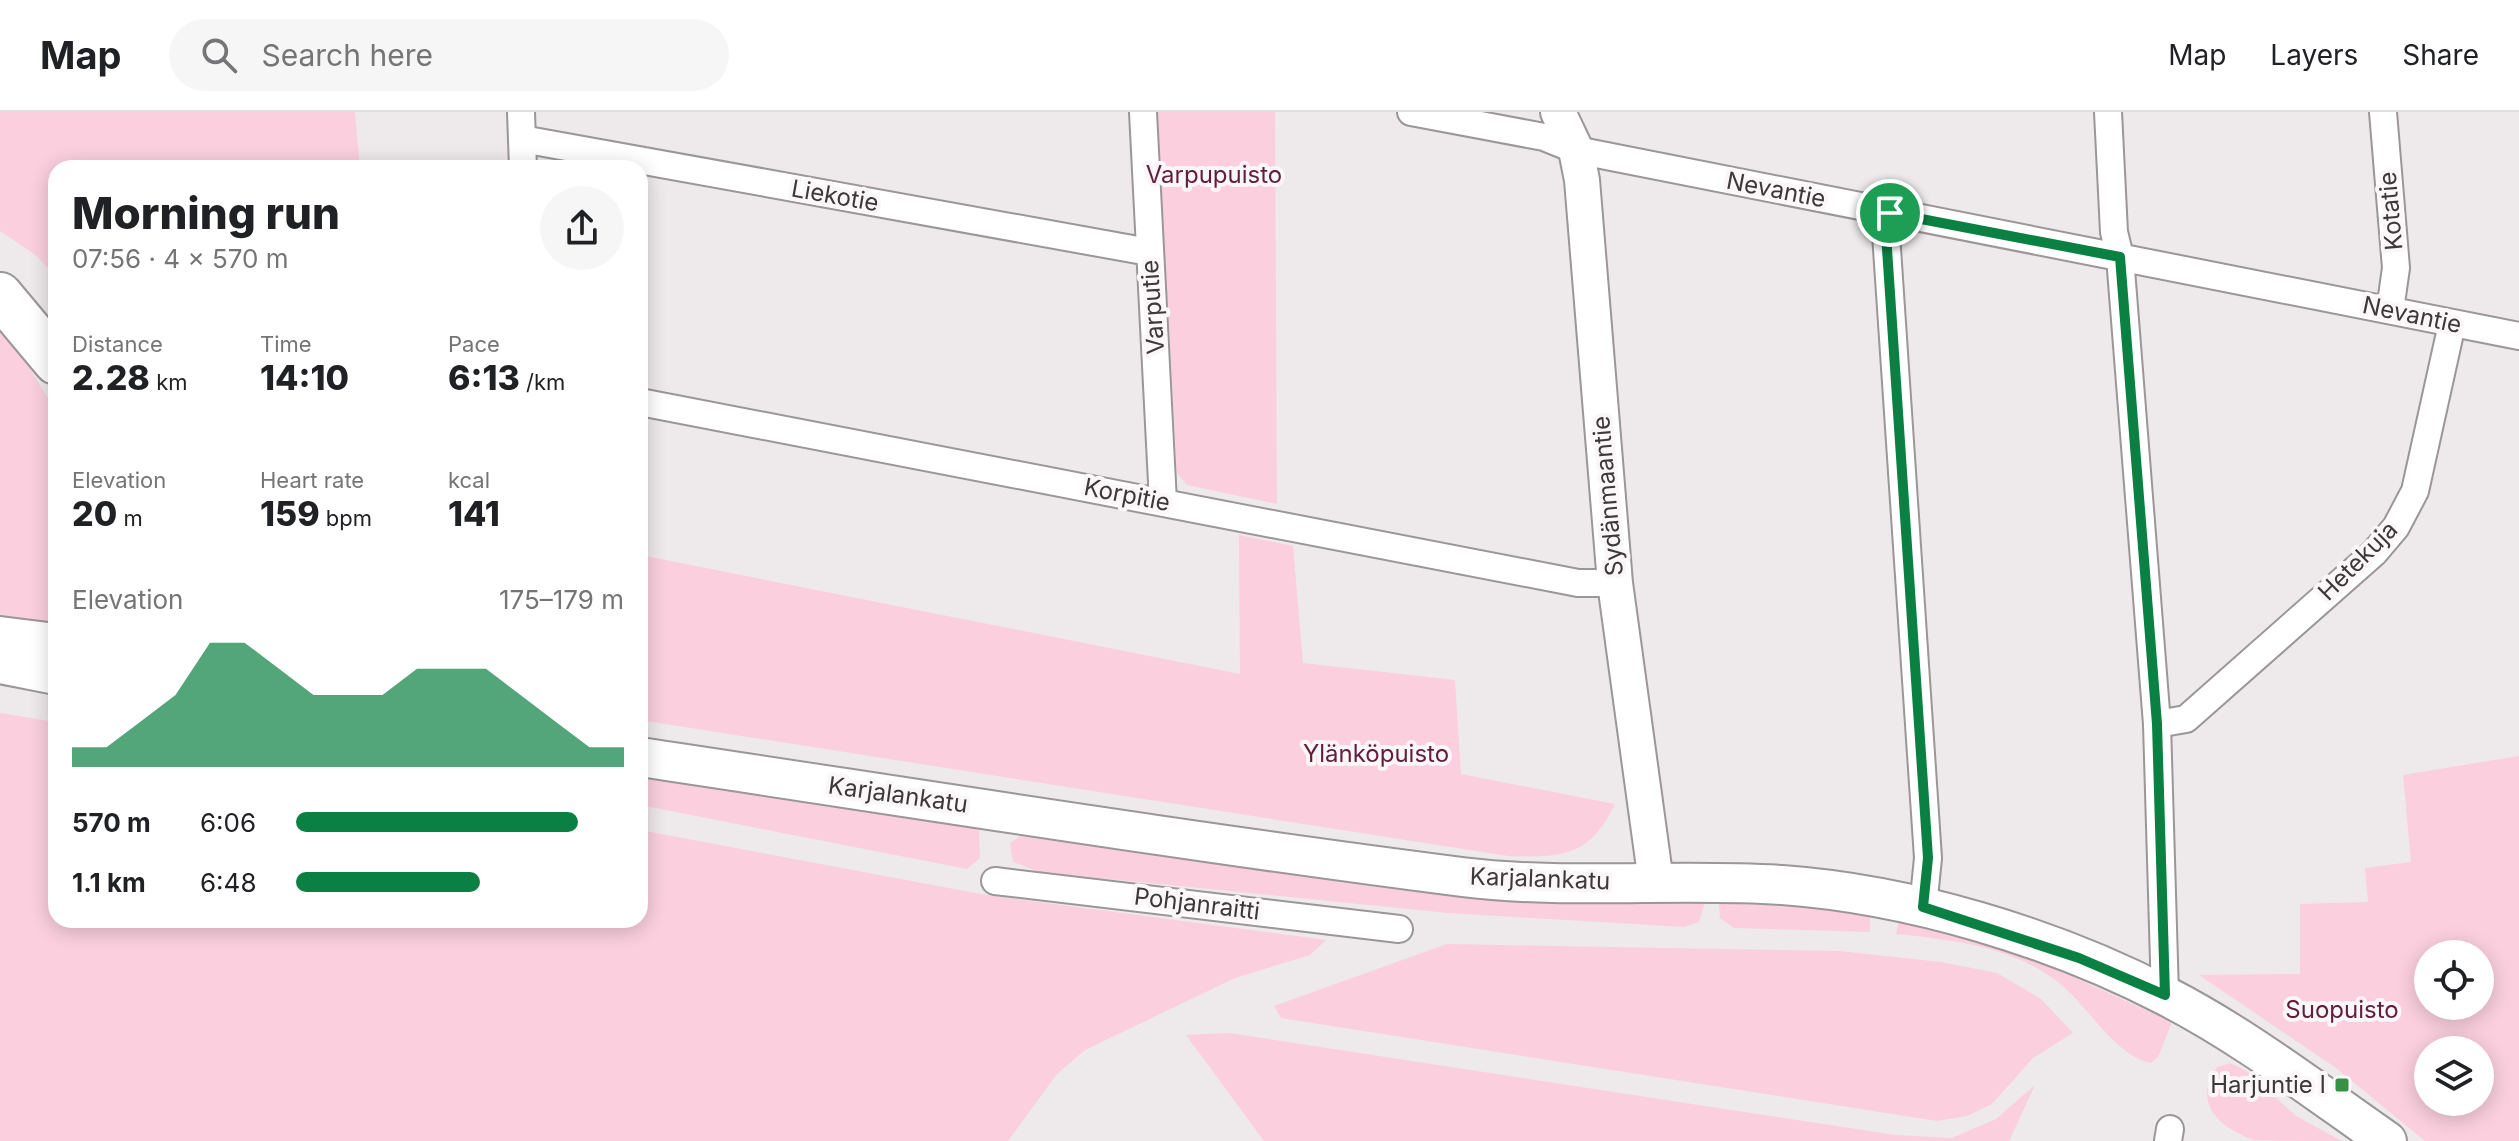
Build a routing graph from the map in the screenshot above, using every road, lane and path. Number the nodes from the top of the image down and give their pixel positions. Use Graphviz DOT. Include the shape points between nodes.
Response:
graph roads {
  1 [pos="521,112"];
  2 [pos="1143,112"];
  3 [pos="1411,112"];
  4 [pos="1558,112"];
  5 [pos="2108,112"];
  6 [pos="2383,112"];
  7 [pos="522,139"];
  8 [pos="1576,150"];
  9 [pos="523,160"];
  10 [pos="639,160"];
  11 [pos="648,162"];
  12 [pos="1890,213"];
  13 [pos="1149,252"];
  14 [pos="2120,257"];
  15 [pos="0,295"];
  16 [pos="2390,310"];
  17 [pos="2452,324"];
  18 [pos="2519,336"];
  19 [pos="48,352"];
  20 [pos="648,404"];
  21 [pos="1163,502"];
  22 [pos="1615,583"];
  23 [pos="0,636"];
  24 [pos="48,642"];
  25 [pos="0,664"];
  26 [pos="48,673"];
  27 [pos="2157,724"];
  28 [pos="648,758"];
  29 [pos="995,881"];
  30 [pos="1656,882"];
  31 [pos="1923,907"];
  32 [pos="1399,929"];
  33 [pos="2165,995"];
  34 [pos="2387,1141"];
  1 -- 7 [label="street"];
  2 -- 13 [label="street, Varputie"];
  3 -- 8 [label="street, Nevantie" via="1544,137"];
  4 -- 8 [label="street, Sydänmaantie"];
  5 -- 14 [label="street"];
  6 -- 16 [label="street, Kotatie" via="2396,268"];
  7 -- 9 [label="street"];
  7 -- 10 [label="street, Liekotie"];
  8 -- 12 [label="street, Nevantie"];
  8 -- 22 [label="street, Sydänmaantie"];
  11 -- 13 [label="street, Liekotie"];
  12 -- 14 [label="street, Nevantie"];
  12 -- 31 [label="street" via="1886,234 1928,858"];
  13 -- 21 [label="street, Varputie"];
  14 -- 16 [label="street, Nevantie"];
  14 -- 27 [label="street"];
  15 -- 19 [label="highway"];
  16 -- 17 [label="street, Nevantie"];
  17 -- 18 [label="street, Nevantie"];
  17 -- 27 [label="street, Hetekuja" via="2415,491 2396,527 2374,553 2186,719"];
  20 -- 21 [label="street, Korpitie"];
  21 -- 22 [label="street, Korpitie" via="1578,583"];
  22 -- 30 [label="street, Sydänmaantie"];
  23 -- 24 [label="main road"];
  25 -- 26 [label="main road"];
  27 -- 33 [label="street"];
  28 -- 30 [label="main road, Karjalankatu" via="1493,881"];
  29 -- 32 [label="street, Pohjanraitti"];
  30 -- 31 [label="main road, Karjalankatu" via="1783,885"];
  31 -- 33 [label="main road, Karjalankatu" via="2079,958"];
  33 -- 34 [label="main road, Karjalankatu"];
}
